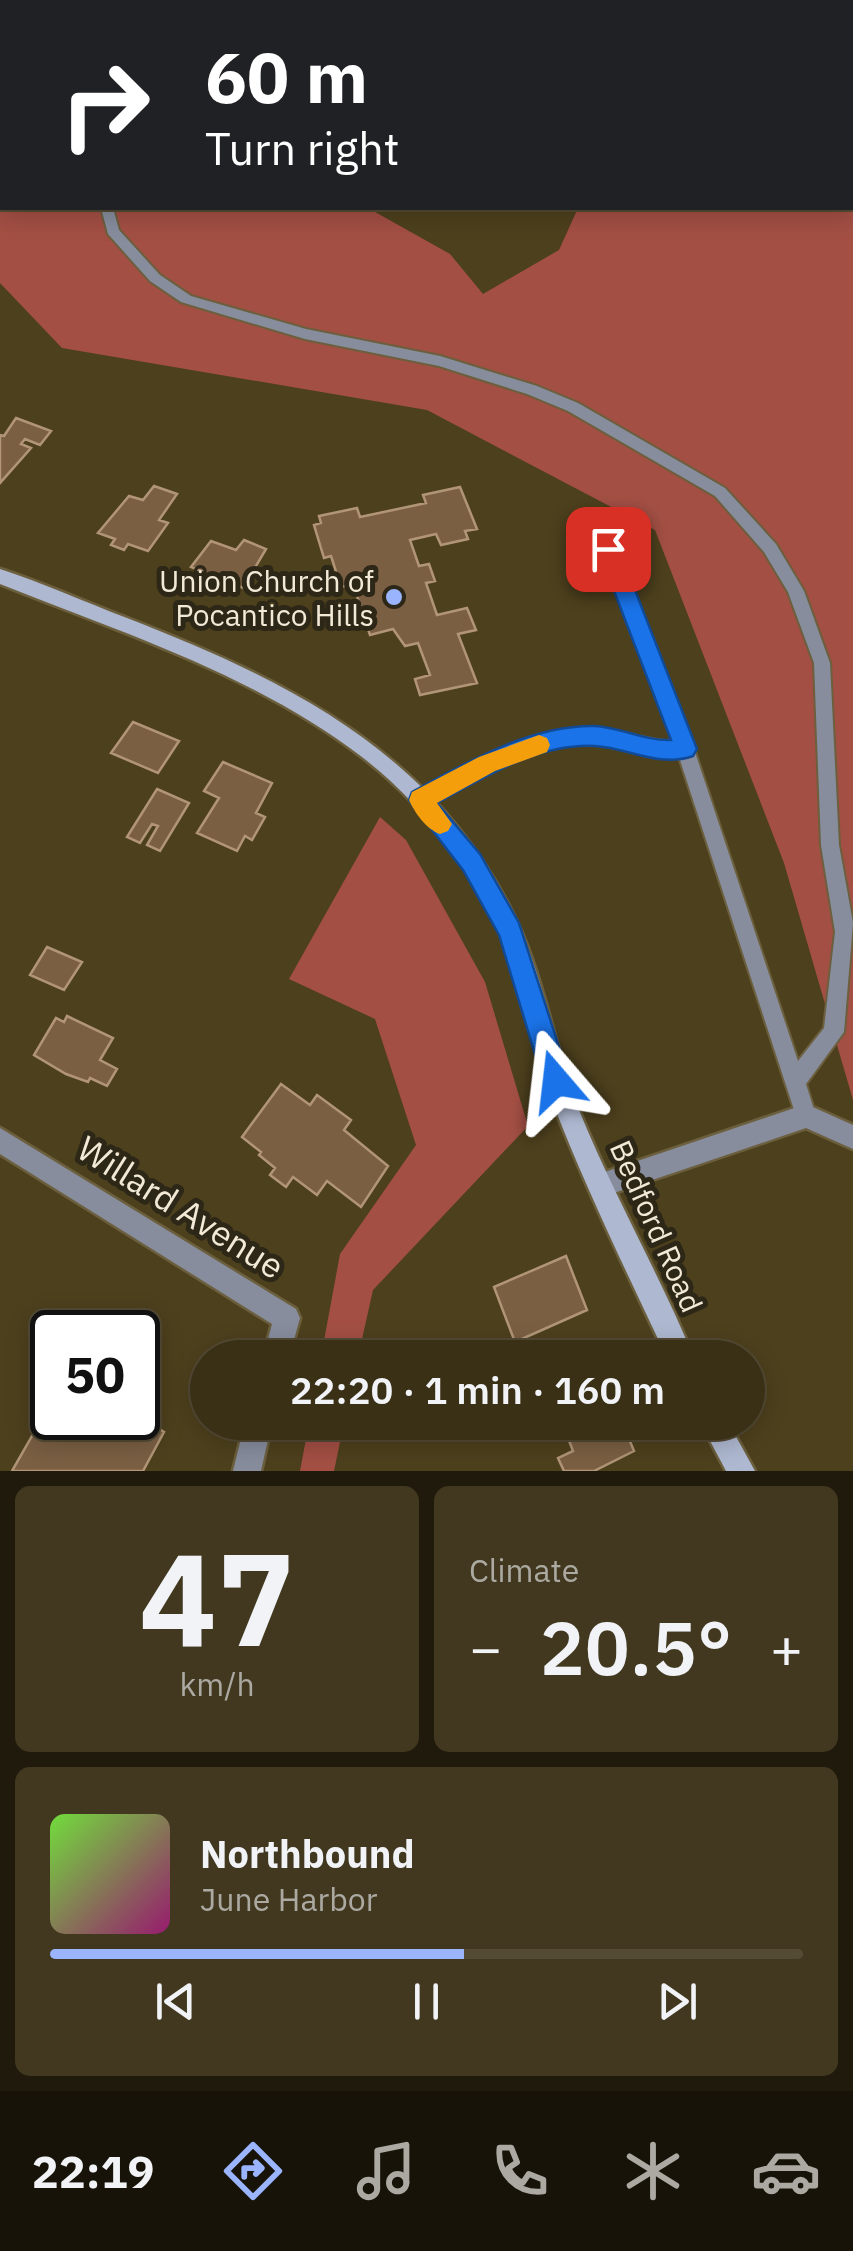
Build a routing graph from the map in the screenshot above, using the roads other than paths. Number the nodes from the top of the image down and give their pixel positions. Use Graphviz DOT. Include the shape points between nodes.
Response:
graph roads {
  1 [pos="108,210"];
  2 [pos="608,549"];
  3 [pos="0,576"];
  4 [pos="685,749"];
  5 [pos="420,800"];
  6 [pos="795,1081"];
  7 [pos="806,1116"];
  8 [pos="853,1137"];
  9 [pos="0,1140"];
  10 [pos="602,1185"];
  11 [pos="280,1340"];
  12 [pos="674,1340"];
  13 [pos="255,1440"];
  14 [pos="723,1440"];
  15 [pos="247,1471"];
  16 [pos="741,1471"];
  1 -- 6 [label="lane" via="113,231 155,278 186,300 305,334 440,361 560,402 720,492 770,548 796,591 822,663 830,845 845,932 834,1032"];
  2 -- 4 [label="lane"];
  3 -- 5 [label="main road, Bedford Road" via="240,676 320,717 371,752"];
  4 -- 5 [label="lane" via="664,751 596,736 556,739 487,764"];
  4 -- 6 [label="lane"];
  5 -- 10 [label="main road, Bedford Road" via="471,862 510,931 556,1081"];
  6 -- 7 [label="lane"];
  7 -- 8 [label="street"];
  7 -- 10 [label="street"];
  9 -- 11 [label="street, Willard Avenue" via="286,1318"];
  10 -- 12 [label="main road, Bedford Road"];
  13 -- 15 [label="street"];
  14 -- 16 [label="main road"];
}
